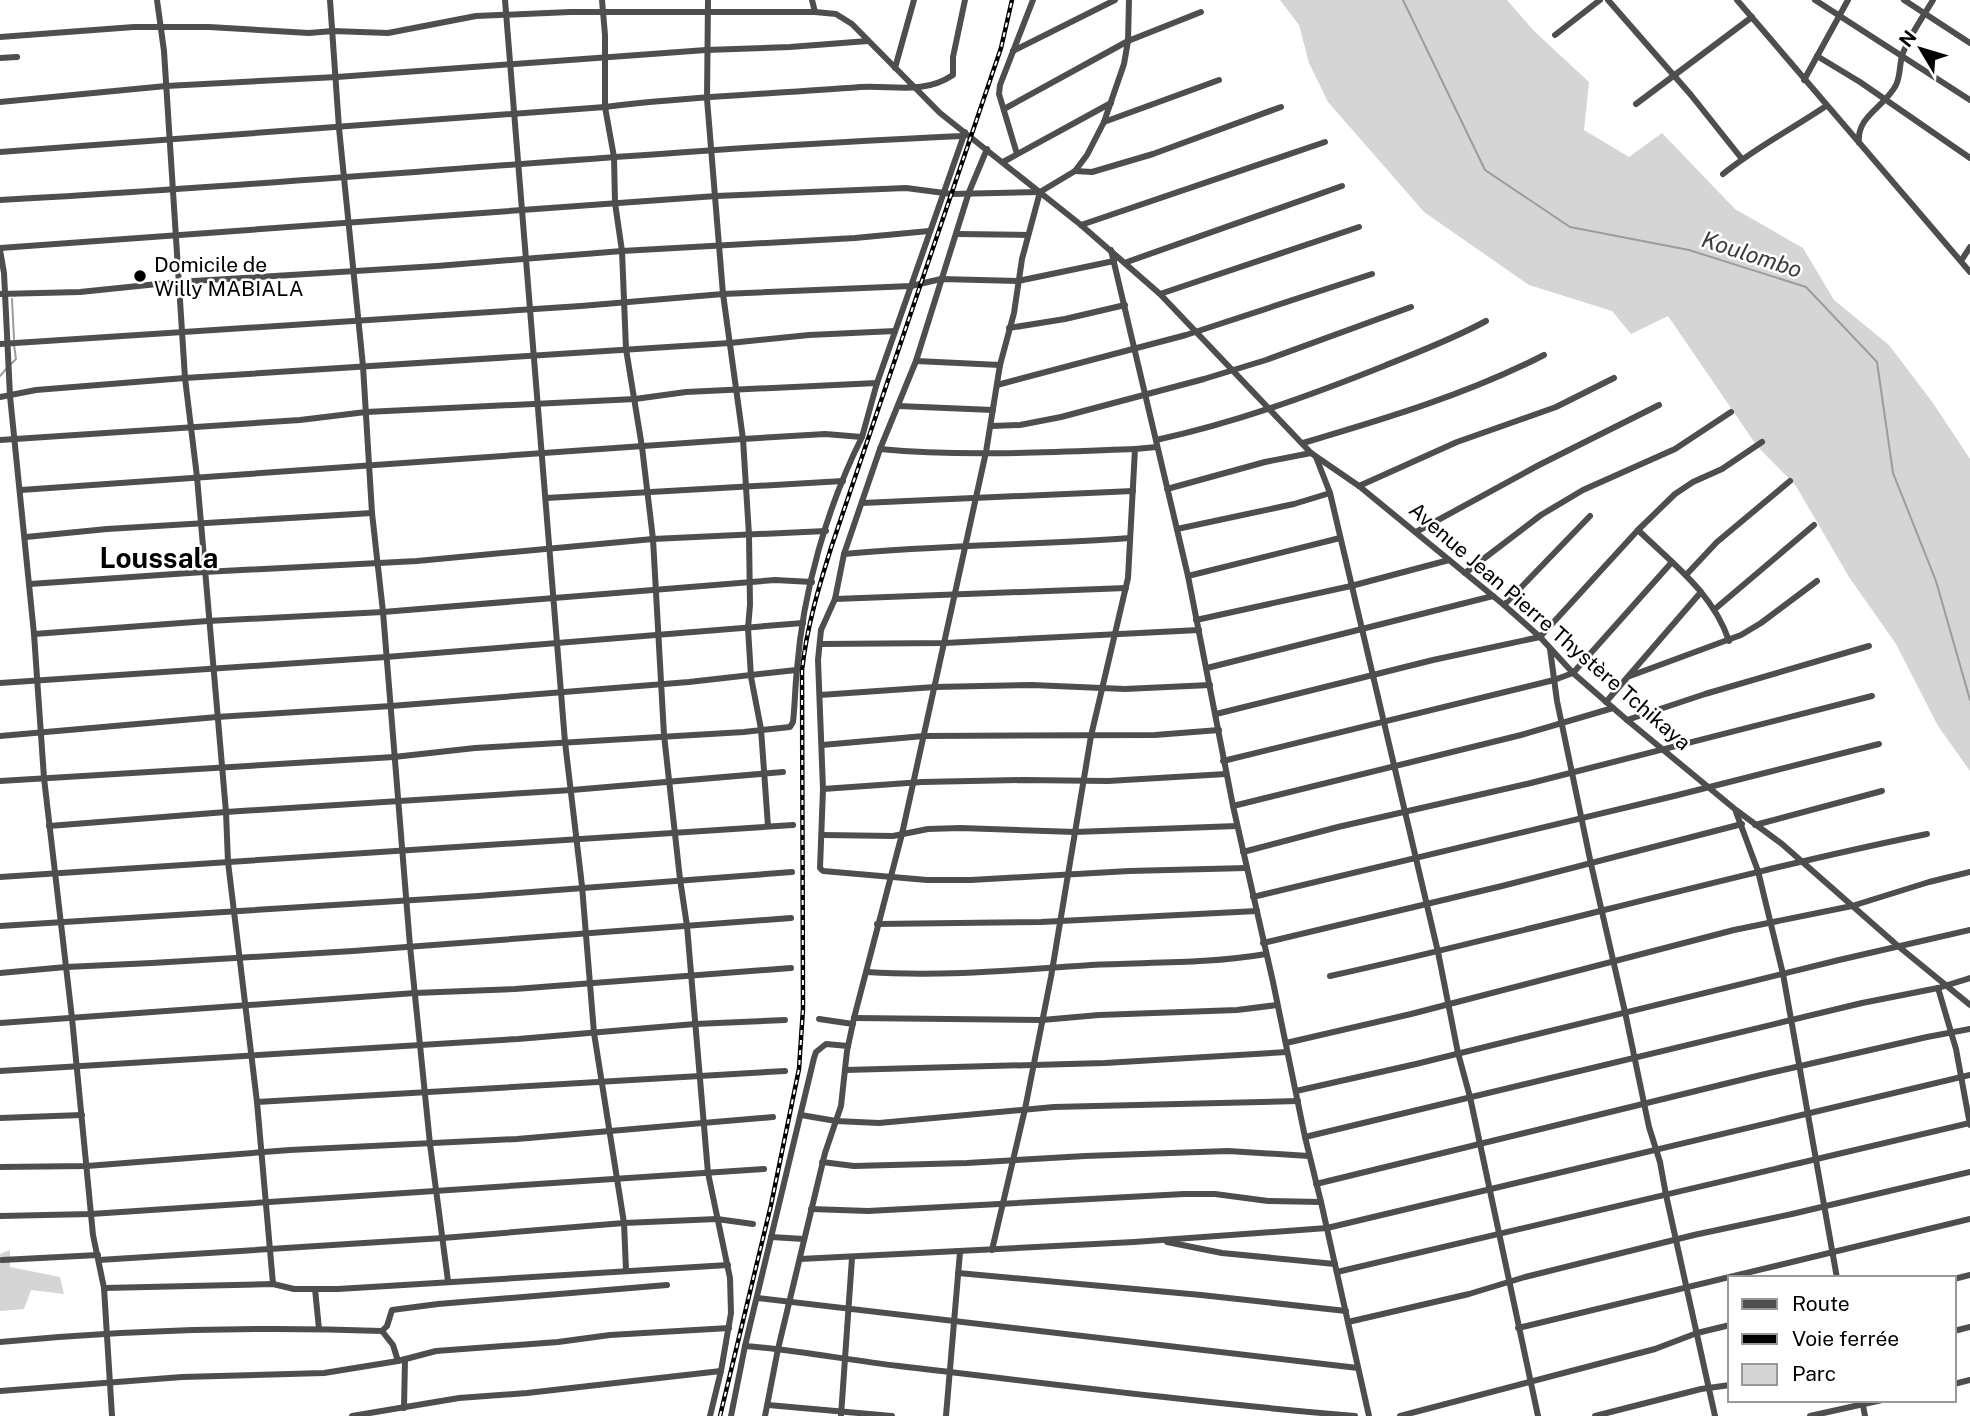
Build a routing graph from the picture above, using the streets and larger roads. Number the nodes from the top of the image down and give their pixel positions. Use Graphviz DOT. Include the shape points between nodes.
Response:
graph roads {
  1 [pos="157,0"];
  2 [pos="330,0"];
  3 [pos="505,0"];
  4 [pos="602,0"];
  5 [pos="708,0"];
  6 [pos="812,0"];
  7 [pos="914,0"];
  8 [pos="965,0"];
  9 [pos="1033,0"];
  10 [pos="1115,0"];
  11 [pos="1129,0"];
  12 [pos="1600,0"];
  13 [pos="1608,0"];
  14 [pos="1737,0"];
  15 [pos="1815,0"];
  16 [pos="1848,0"];
  17 [pos="1905,0"];
  18 [pos="1933,0"];
  19 [pos="603,11"];
  20 [pos="709,12"];
  21 [pos="815,12"];
  22 [pos="1200,12"];
  23 [pos="507,14"];
  24 [pos="1925,14"];
  25 [pos="1839,15"];
  26 [pos="1752,17"];
  27 [pos="162,28"];
  28 [pos="333,31"];
  29 [pos="1555,35"];
  30 [pos="0,37"];
  31 [pos="868,41"];
  32 [pos="1128,41"];
  33 [pos="1970,43"];
  34 [pos="706,50"];
  35 [pos="1013,51"];
  36 [pos="1902,55"];
  37 [pos="1817,56"];
  38 [pos="17,57"];
  39 [pos="0,58"];
  40 [pos="604,58"];
  41 [pos="510,66"];
  42 [pos="895,68"];
  43 [pos="1675,76"];
  44 [pos="337,78"];
  45 [pos="1219,80"];
  46 [pos="1804,80"];
  47 [pos="166,86"];
  48 [pos="915,89"];
  49 [pos="707,99"];
  50 [pos="1885,100"];
  51 [pos="1970,100"];
  52 [pos="0,102"];
  53 [pos="1111,103"];
  54 [pos="1636,103"];
  55 [pos="1826,106"];
  56 [pos="605,107"];
  57 [pos="1281,107"];
  58 [pos="1004,109"];
  59 [pos="514,113"];
  60 [pos="1104,122"];
  61 [pos="340,128"];
  62 [pos="964,134"];
  63 [pos="170,138"];
  64 [pos="1325,142"];
  65 [pos="1859,145"];
  66 [pos="711,149"];
  67 [pos="987,149"];
  68 [pos="0,152"];
  69 [pos="1017,153"];
  70 [pos="614,157"];
  71 [pos="1970,158"];
  72 [pos="1742,159"];
  73 [pos="1003,162"];
  74 [pos="519,164"];
  75 [pos="1075,171"];
  76 [pos="1723,174"];
  77 [pos="345,177"];
  78 [pos="1342,186"];
  79 [pos="173,190"];
  80 [pos="969,192"];
  81 [pos="1040,192"];
  82 [pos="944,194"];
  83 [pos="716,196"];
  84 [pos="0,200"];
  85 [pos="615,203"];
  86 [pos="523,210"];
  87 [pos="348,222"];
  88 [pos="1081,225"];
  89 [pos="1359,227"];
  90 [pos="929,231"];
  91 [pos="175,234"];
  92 [pos="957,234"];
  93 [pos="1028,236"];
  94 [pos="720,247"];
  95 [pos="1970,247"];
  96 [pos="0,249"];
  97 [pos="1111,250"];
  98 [pos="622,251"];
  99 [pos="524,258"];
  100 [pos="1114,261"];
  101 [pos="1961,261"];
  102 [pos="1126,262"];
  103 [pos="353,271"];
  104 [pos="1970,272"];
  105 [pos="1372,274"];
  106 [pos="941,279"];
  107 [pos="1018,281"];
  108 [pos="177,282"];
  109 [pos="911,286"];
  110 [pos="2,294"];
  111 [pos="723,294"];
  112 [pos="1160,294"];
  113 [pos="624,302"];
  114 [pos="1125,305"];
  115 [pos="1411,307"];
  116 [pos="528,309"];
  117 [pos="359,320"];
  118 [pos="1486,320"];
  119 [pos="1009,328"];
  120 [pos="895,331"];
  121 [pos="1197,332"];
  122 [pos="181,333"];
  123 [pos="730,342"];
  124 [pos="0,344"];
  125 [pos="8,344"];
  126 [pos="626,349"];
  127 [pos="1134,349"];
  128 [pos="533,355"];
  129 [pos="1544,355"];
  130 [pos="916,361"];
  131 [pos="1000,365"];
  132 [pos="363,366"];
  133 [pos="1232,370"];
  134 [pos="185,378"];
  135 [pos="1614,378"];
  136 [pos="877,383"];
  137 [pos="997,385"];
  138 [pos="735,388"];
  139 [pos="1145,395"];
  140 [pos="10,396"];
  141 [pos="0,397"];
  142 [pos="635,399"];
  143 [pos="539,404"];
  144 [pos="1659,405"];
  145 [pos="898,406"];
  146 [pos="1270,409"];
  147 [pos="993,410"];
  148 [pos="366,412"];
  149 [pos="1731,412"];
  150 [pos="990,426"];
  151 [pos="191,427"];
  152 [pos="862,437"];
  153 [pos="16,439"];
  154 [pos="743,439"];
  155 [pos="0,440"];
  156 [pos="1762,442"];
  157 [pos="1156,443"];
  158 [pos="1303,443"];
  159 [pos="642,447"];
  160 [pos="880,449"];
  161 [pos="1135,449"];
  162 [pos="542,452"];
  163 [pos="986,452"];
  164 [pos="1314,454"];
  165 [pos="369,464"];
  166 [pos="197,477"];
  167 [pos="843,481"];
  168 [pos="1790,481"];
  169 [pos="746,485"];
  170 [pos="1359,486"];
  171 [pos="1167,489"];
  172 [pos="20,490"];
  173 [pos="1133,491"];
  174 [pos="647,492"];
  175 [pos="1330,493"];
  176 [pos="546,498"];
  177 [pos="975,500"];
  178 [pos="862,503"];
  179 [pos="372,513"];
  180 [pos="1590,516"];
  181 [pos="200,524"];
  182 [pos="1814,525"];
  183 [pos="1177,529"];
  184 [pos="1638,530"];
  185 [pos="826,531"];
  186 [pos="1416,533"];
  187 [pos="749,535"];
  188 [pos="26,537"];
  189 [pos="1130,538"];
  190 [pos="1340,538"];
  191 [pos="653,539"];
  192 [pos="964,547"];
  193 [pos="550,549"];
  194 [pos="844,554"];
  195 [pos="1449,560"];
  196 [pos="1672,562"];
  197 [pos="377,563"];
  198 [pos="204,572"];
  199 [pos="1465,573"];
  200 [pos="1686,575"];
  201 [pos="1188,576"];
  202 [pos="1818,581"];
  203 [pos="812,582"];
  204 [pos="750,583"];
  205 [pos="30,584"];
  206 [pos="1351,586"];
  207 [pos="1126,588"];
  208 [pos="657,590"];
  209 [pos="1701,592"];
  210 [pos="954,596"];
  211 [pos="1493,596"];
  212 [pos="553,598"];
  213 [pos="835,599"];
  214 [pos="1504,605"];
  215 [pos="1715,609"];
  216 [pos="383,612"];
  217 [pos="1196,620"];
  218 [pos="208,621"];
  219 [pos="803,623"];
  220 [pos="748,628"];
  221 [pos="1363,629"];
  222 [pos="1199,630"];
  223 [pos="34,634"];
  224 [pos="1115,635"];
  225 [pos="657,636"];
  226 [pos="1540,637"];
  227 [pos="1729,641"];
  228 [pos="557,643"];
  229 [pos="945,643"];
  230 [pos="820,644"];
  231 [pos="1549,646"];
  232 [pos="1869,646"];
  233 [pos="386,657"];
  234 [pos="212,667"];
  235 [pos="1207,668"];
  236 [pos="796,670"];
  237 [pos="1573,673"];
  238 [pos="1372,675"];
  239 [pos="1630,676"];
  240 [pos="751,677"];
  241 [pos="37,680"];
  242 [pos="1554,680"];
  243 [pos="0,683"];
  244 [pos="660,684"];
  245 [pos="1210,685"];
  246 [pos="935,687"];
  247 [pos="1102,688"];
  248 [pos="561,692"];
  249 [pos="820,695"];
  250 [pos="1872,696"];
  251 [pos="1606,702"];
  252 [pos="391,706"];
  253 [pos="1613,708"];
  254 [pos="1216,714"];
  255 [pos="217,717"];
  256 [pos="1627,720"];
  257 [pos="1383,721"];
  258 [pos="1561,723"];
  259 [pos="761,729"];
  260 [pos="1219,730"];
  261 [pos="40,733"];
  262 [pos="664,735"];
  263 [pos="0,736"];
  264 [pos="924,736"];
  265 [pos="1091,736"];
  266 [pos="565,742"];
  267 [pos="1879,744"];
  268 [pos="822,745"];
  269 [pos="1663,750"];
  270 [pos="394,757"];
  271 [pos="1223,761"];
  272 [pos="1394,766"];
  273 [pos="221,767"];
  274 [pos="783,772"];
  275 [pos="1573,772"];
  276 [pos="765,773"];
  277 [pos="1226,774"];
  278 [pos="44,778"];
  279 [pos="1084,780"];
  280 [pos="0,781"];
  281 [pos="669,781"];
  282 [pos="913,783"];
  283 [pos="1709,786"];
  284 [pos="823,789"];
  285 [pos="572,790"];
  286 [pos="1882,791"];
  287 [pos="397,800"];
  288 [pos="1233,806"];
  289 [pos="1736,810"];
  290 [pos="226,812"];
  291 [pos="1405,812"];
  292 [pos="1582,818"];
  293 [pos="1742,824"];
  294 [pos="793,825"];
  295 [pos="1755,825"];
  296 [pos="49,826"];
  297 [pos="768,826"];
  298 [pos="1237,826"];
  299 [pos="1076,832"];
  300 [pos="675,834"];
  301 [pos="902,834"];
  302 [pos="1927,834"];
  303 [pos="822,835"];
  304 [pos="577,839"];
  305 [pos="401,850"];
  306 [pos="1243,852"];
  307 [pos="1415,857"];
  308 [pos="1801,860"];
  309 [pos="228,862"];
  310 [pos="1591,864"];
  311 [pos="1247,868"];
  312 [pos="1758,871"];
  313 [pos="792,872"];
  314 [pos="1970,872"];
  315 [pos="56,873"];
  316 [pos="1068,874"];
  317 [pos="890,875"];
  318 [pos="0,877"];
  319 [pos="680,879"];
  320 [pos="582,887"];
  321 [pos="1253,897"];
  322 [pos="407,899"];
  323 [pos="1427,902"];
  324 [pos="1852,906"];
  325 [pos="1601,910"];
  326 [pos="234,911"];
  327 [pos="1257,911"];
  328 [pos="791,918"];
  329 [pos="1060,921"];
  330 [pos="61,922"];
  331 [pos="1770,923"];
  332 [pos="877,924"];
  333 [pos="0,926"];
  334 [pos="687,926"];
  335 [pos="1970,930"];
  336 [pos="586,932"];
  337 [pos="1264,943"];
  338 [pos="410,946"];
  339 [pos="1898,946"];
  340 [pos="1438,952"];
  341 [pos="1266,954"];
  342 [pos="239,958"];
  343 [pos="1613,961"];
  344 [pos="65,967"];
  345 [pos="791,968"];
  346 [pos="1052,969"];
  347 [pos="867,972"];
  348 [pos="0,973"];
  349 [pos="1783,974"];
  350 [pos="691,976"];
  351 [pos="1330,976"];
  352 [pos="1970,978"];
  353 [pos="590,984"];
  354 [pos="1946,986"];
  355 [pos="1938,988"];
  356 [pos="415,993"];
  357 [pos="1447,1003"];
  358 [pos="1277,1005"];
  359 [pos="1970,1005"];
  360 [pos="244,1006"];
  361 [pos="1625,1012"];
  362 [pos="72,1018"];
  363 [pos="819,1019"];
  364 [pos="785,1020"];
  365 [pos="1042,1020"];
  366 [pos="854,1021"];
  367 [pos="1790,1021"];
  368 [pos="0,1023"];
  369 [pos="695,1024"];
  370 [pos="1970,1029"];
  371 [pos="1951,1032"];
  372 [pos="594,1033"];
  373 [pos="1286,1043"];
  374 [pos="421,1044"];
  375 [pos="848,1046"];
  376 [pos="1287,1052"];
  377 [pos="1458,1053"];
  378 [pos="250,1055"];
  379 [pos="1634,1059"];
  380 [pos="1034,1064"];
  381 [pos="77,1066"];
  382 [pos="1800,1066"];
  383 [pos="845,1070"];
  384 [pos="0,1071"];
  385 [pos="785,1071"];
  386 [pos="700,1075"];
  387 [pos="1970,1075"];
  388 [pos="1962,1077"];
  389 [pos="601,1083"];
  390 [pos="1296,1091"];
  391 [pos="426,1093"];
  392 [pos="1470,1097"];
  393 [pos="1298,1101"];
  394 [pos="257,1102"];
  395 [pos="1644,1103"];
  396 [pos="1025,1109"];
  397 [pos="1809,1113"];
  398 [pos="82,1115"];
  399 [pos="801,1115"];
  400 [pos="773,1117"];
  401 [pos="0,1118"];
  402 [pos="836,1121"];
  403 [pos="704,1123"];
  404 [pos="1970,1125"];
  405 [pos="611,1131"];
  406 [pos="1304,1137"];
  407 [pos="430,1144"];
  408 [pos="1479,1145"];
  409 [pos="1656,1149"];
  410 [pos="260,1154"];
  411 [pos="1309,1156"];
  412 [pos="1815,1159"];
  413 [pos="1014,1161"];
  414 [pos="822,1162"];
  415 [pos="87,1166"];
  416 [pos="0,1167"];
  417 [pos="764,1170"];
  418 [pos="1970,1172"];
  419 [pos="708,1173"];
  420 [pos="617,1180"];
  421 [pos="1316,1184"];
  422 [pos="1489,1190"];
  423 [pos="436,1192"];
  424 [pos="1666,1195"];
  425 [pos="266,1201"];
  426 [pos="1003,1202"];
  427 [pos="1321,1202"];
  428 [pos="1825,1207"];
  429 [pos="811,1209"];
  430 [pos="91,1213"];
  431 [pos="0,1216"];
  432 [pos="717,1219"];
  433 [pos="1970,1219"];
  434 [pos="624,1223"];
  435 [pos="753,1224"];
  436 [pos="1327,1228"];
  437 [pos="1498,1235"];
  438 [pos="771,1237"];
  439 [pos="443,1238"];
  440 [pos="804,1239"];
  441 [pos="1675,1240"];
  442 [pos="1160,1241"];
  443 [pos="270,1249"];
  444 [pos="992,1250"];
  445 [pos="960,1252"];
  446 [pos="1833,1253"];
  447 [pos="98,1258"];
  448 [pos="852,1258"];
  449 [pos="800,1259"];
  450 [pos="2,1260"];
  451 [pos="728,1265"];
  452 [pos="1336,1268"];
  453 [pos="626,1270"];
  454 [pos="958,1273"];
  455 [pos="1731,1276"];
  456 [pos="1838,1276"];
  457 [pos="1728,1277"];
  458 [pos="448,1281"];
  459 [pos="1508,1282"];
  460 [pos="273,1284"];
  461 [pos="667,1286"];
  462 [pos="1686,1286"];
  463 [pos="104,1288"];
  464 [pos="315,1289"];
  465 [pos="757,1298"];
  466 [pos="790,1301"];
  467 [pos="849,1307"];
  468 [pos="1346,1311"];
  469 [pos="953,1321"];
  470 [pos="1348,1322"];
  471 [pos="1728,1325"];
  472 [pos="729,1328"];
  473 [pos="1518,1328"];
  474 [pos="319,1329"];
  475 [pos="382,1331"];
  476 [pos="108,1332"];
  477 [pos="1697,1333"];
  478 [pos="0,1342"];
  479 [pos="746,1346"];
  480 [pos="778,1349"];
  481 [pos="402,1360"];
  482 [pos="846,1360"];
  483 [pos="1358,1368"];
  484 [pos="721,1371"];
  485 [pos="950,1372"];
  486 [pos="109,1382"];
  487 [pos="1530,1383"];
  488 [pos="1728,1385"];
  489 [pos="1708,1389"];
  490 [pos="0,1391"];
  491 [pos="1862,1402"];
  492 [pos="768,1405"];
  493 [pos="404,1408"];
  494 [pos="841,1413"];
  495 [pos="112,1416"];
  496 [pos="352,1416"];
  497 [pos="710,1416"];
  498 [pos="731,1416"];
  499 [pos="765,1416"];
  500 [pos="892,1416"];
  501 [pos="946,1416"];
  502 [pos="1355,1416"];
  503 [pos="1369,1416"];
  504 [pos="1400,1416"];
  505 [pos="1538,1416"];
  506 [pos="1595,1416"];
  507 [pos="1715,1416"];
  508 [pos="1810,1416"];
  509 [pos="1865,1416"];
  1 -- 27 [label="street"];
  2 -- 28 [label="street"];
  3 -- 23 [label="street"];
  4 -- 19 [label="street"];
  5 -- 20 [label="street"];
  6 -- 21 [label="street"];
  7 -- 42 [label="street"];
  8 -- 48 [label="street" via="953,75"];
  9 -- 35 [label="street"];
  10 -- 35 [label="street"];
  11 -- 32 [label="street"];
  12 -- 29 [label="street"];
  13 -- 43 [label="street"];
  14 -- 26 [label="street"];
  15 -- 25 [label="street"];
  16 -- 25 [label="street"];
  17 -- 24 [label="street"];
  18 -- 24 [label="street"];
  19 -- 20 [label="street, Avenue Jean Pierre Thystère Tchikaya"];
  19 -- 23 [label="street, Avenue Jean Pierre Thystère Tchikaya"];
  19 -- 40 [label="street"];
  20 -- 21 [label="street, Avenue Jean Pierre Thystère Tchikaya"];
  20 -- 34 [label="street"];
  21 -- 31 [label="street, Avenue Jean Pierre Thystère Tchikaya" via="844,18"];
  22 -- 32 [label="street"];
  23 -- 28 [label="street, Avenue Jean Pierre Thystère Tchikaya" via="387,33"];
  23 -- 41 [label="street"];
  24 -- 33 [label="street"];
  24 -- 36 [label="street"];
  25 -- 36 [label="street"];
  25 -- 37 [label="street"];
  26 -- 43 [label="street"];
  26 -- 46 [label="street"];
  27 -- 28 [label="street, Avenue Jean Pierre Thystère Tchikaya"];
  27 -- 30 [label="street, Avenue Jean Pierre Thystère Tchikaya"];
  27 -- 47 [label="street"];
  28 -- 44 [label="street"];
  31 -- 34 [label="street"];
  31 -- 42 [label="street, Avenue Jean Pierre Thystère Tchikaya"];
  32 -- 53 [label="street"];
  32 -- 58 [label="street"];
  34 -- 40 [label="street"];
  34 -- 49 [label="street"];
  35 -- 58 [label="street" via="1000,85"];
  36 -- 50 [label="street" via="1896,85"];
  36 -- 51 [label="street"];
  37 -- 46 [label="street"];
  37 -- 50 [label="street"];
  38 -- 39 [label="street"];
  40 -- 41 [label="street"];
  40 -- 56 [label="street"];
  41 -- 44 [label="street"];
  41 -- 59 [label="street"];
  42 -- 48 [label="street, Avenue Jean Pierre Thystère Tchikaya"];
  43 -- 54 [label="street"];
  43 -- 72 [label="street"];
  44 -- 47 [label="street"];
  44 -- 61 [label="street"];
  45 -- 60 [label="street"];
  46 -- 55 [label="street"];
  47 -- 52 [label="street"];
  47 -- 63 [label="street"];
  48 -- 49 [label="street" via="867,87"];
  48 -- 62 [label="street, Avenue Jean Pierre Thystère Tchikaya"];
  49 -- 56 [label="street"];
  49 -- 66 [label="street"];
  50 -- 65 [label="street" via="1861,124"];
  50 -- 71 [label="street"];
  53 -- 60 [label="street"];
  53 -- 69 [label="street"];
  55 -- 65 [label="street"];
  55 -- 72 [label="street"];
  56 -- 59 [label="street"];
  56 -- 70 [label="street"];
  57 -- 75 [label="street" via="1153,154 1091,172"];
  58 -- 69 [label="street"];
  59 -- 61 [label="street"];
  59 -- 74 [label="street"];
  60 -- 75 [label="street"];
  61 -- 63 [label="street"];
  61 -- 77 [label="street"];
  62 -- 66 [label="street"];
  62 -- 67 [label="street, Avenue Jean Pierre Thystère Tchikaya"];
  62 -- 82 [label="street"];
  63 -- 68 [label="street"];
  63 -- 79 [label="street"];
  64 -- 88 [label="street"];
  65 -- 101 [label="street"];
  66 -- 70 [label="street"];
  66 -- 83 [label="street"];
  67 -- 73 [label="street, Avenue Jean Pierre Thystère Tchikaya"];
  67 -- 80 [label="street"];
  69 -- 73 [label="street"];
  70 -- 74 [label="street"];
  70 -- 85 [label="street"];
  72 -- 76 [label="street"];
  73 -- 81 [label="street, Avenue Jean Pierre Thystère Tchikaya"];
  74 -- 77 [label="street"];
  74 -- 86 [label="street"];
  75 -- 81 [label="street"];
  77 -- 79 [label="street"];
  77 -- 87 [label="street"];
  78 -- 102 [label="street"];
  79 -- 84 [label="street"];
  79 -- 91 [label="street"];
  80 -- 81 [label="street"];
  80 -- 82 [label="street"];
  80 -- 92 [label="street"];
  81 -- 88 [label="street, Avenue Jean Pierre Thystère Tchikaya"];
  81 -- 93 [label="street"];
  82 -- 83 [label="street" via="906,188"];
  82 -- 90 [label="street"];
  83 -- 85 [label="street"];
  83 -- 94 [label="street"];
  85 -- 86 [label="street"];
  85 -- 98 [label="street"];
  86 -- 87 [label="street"];
  86 -- 99 [label="street"];
  87 -- 91 [label="street"];
  87 -- 103 [label="street"];
  88 -- 97 [label="street, Avenue Jean Pierre Thystère Tchikaya"];
  89 -- 112 [label="street"];
  90 -- 94 [label="street"];
  90 -- 109 [label="street"];
  91 -- 96 [label="street"];
  91 -- 108 [label="street"];
  92 -- 93 [label="street"];
  92 -- 106 [label="street"];
  93 -- 107 [label="street"];
  94 -- 98 [label="street"];
  94 -- 111 [label="street"];
  95 -- 101 [label="street"];
  96 -- 110 [label="street"];
  97 -- 100 [label="street"];
  97 -- 102 [label="street, Avenue Jean Pierre Thystère Tchikaya"];
  98 -- 99 [label="street"];
  98 -- 113 [label="street"];
  99 -- 103 [label="street"];
  99 -- 116 [label="street"];
  100 -- 107 [label="street"];
  100 -- 114 [label="street"];
  101 -- 104 [label="street"];
  102 -- 112 [label="street, Avenue Jean Pierre Thystère Tchikaya"];
  103 -- 108 [label="street"];
  103 -- 117 [label="street"];
  105 -- 121 [label="street"];
  106 -- 107 [label="street"];
  106 -- 109 [label="street"];
  106 -- 130 [label="street"];
  107 -- 119 [label="street"];
  108 -- 110 [label="street"];
  108 -- 122 [label="street"];
  109 -- 111 [label="street"];
  109 -- 120 [label="street"];
  110 -- 125 [label="street"];
  111 -- 113 [label="street"];
  111 -- 123 [label="street"];
  112 -- 121 [label="street, Avenue Jean Pierre Thystère Tchikaya"];
  113 -- 116 [label="street"];
  113 -- 126 [label="street"];
  114 -- 119 [label="street"];
  114 -- 127 [label="street"];
  115 -- 133 [label="street"];
  116 -- 117 [label="street"];
  116 -- 128 [label="street"];
  117 -- 122 [label="street"];
  117 -- 132 [label="street"];
  118 -- 146 [label="street" via="1453,338"];
  119 -- 131 [label="street"];
  120 -- 123 [label="street"];
  120 -- 136 [label="street"];
  121 -- 127 [label="street"];
  121 -- 133 [label="street, Avenue Jean Pierre Thystère Tchikaya"];
  122 -- 125 [label="street"];
  122 -- 134 [label="street"];
  123 -- 126 [label="street"];
  123 -- 138 [label="street"];
  124 -- 125 [label="street"];
  125 -- 140 [label="street"];
  126 -- 128 [label="street"];
  126 -- 142 [label="street"];
  127 -- 137 [label="street"];
  127 -- 139 [label="street"];
  128 -- 132 [label="street"];
  128 -- 143 [label="street"];
  129 -- 158 [label="street" via="1433,401"];
  130 -- 131 [label="street"];
  130 -- 145 [label="street"];
  131 -- 137 [label="street"];
  132 -- 134 [label="street"];
  132 -- 148 [label="street"];
  133 -- 139 [label="street"];
  133 -- 146 [label="street, Avenue Jean Pierre Thystère Tchikaya"];
  134 -- 140 [label="street"];
  134 -- 151 [label="street"];
  135 -- 170 [label="street" via="1556,407 1457,442"];
  136 -- 138 [label="street"];
  136 -- 152 [label="street"];
  137 -- 147 [label="street"];
  138 -- 142 [label="street"];
  138 -- 154 [label="street"];
  139 -- 150 [label="street" via="1061,417"];
  139 -- 157 [label="street"];
  140 -- 141 [label="street"];
  140 -- 153 [label="street"];
  142 -- 143 [label="street"];
  142 -- 159 [label="street"];
  143 -- 148 [label="street"];
  143 -- 162 [label="street"];
  144 -- 186 [label="street"];
  145 -- 147 [label="street"];
  145 -- 160 [label="street"];
  146 -- 157 [label="street"];
  146 -- 158 [label="street, Avenue Jean Pierre Thystère Tchikaya"];
  147 -- 150 [label="street"];
  148 -- 151 [label="street"];
  148 -- 165 [label="street"];
  149 -- 199 [label="street" via="1675,449 1583,490 1541,515"];
  150 -- 163 [label="street"];
  151 -- 153 [label="street"];
  151 -- 166 [label="street"];
  152 -- 154 [label="street"];
  152 -- 167 [label="street"];
  153 -- 155 [label="street"];
  153 -- 172 [label="street"];
  154 -- 159 [label="street"];
  154 -- 169 [label="street"];
  156 -- 184 [label="street" via="1683,488"];
  157 -- 161 [label="street"];
  157 -- 171 [label="street"];
  158 -- 164 [label="street, Avenue Jean Pierre Thystère Tchikaya"];
  159 -- 162 [label="street"];
  159 -- 174 [label="street"];
  160 -- 163 [label="street"];
  160 -- 178 [label="street"];
  161 -- 163 [label="street"];
  161 -- 173 [label="street"];
  162 -- 165 [label="street"];
  162 -- 176 [label="street"];
  163 -- 177 [label="street"];
  164 -- 170 [label="street, Avenue Jean Pierre Thystère Tchikaya"];
  164 -- 171 [label="street" via="1265,462"];
  164 -- 175 [label="street"];
  165 -- 166 [label="street"];
  165 -- 179 [label="street"];
  166 -- 172 [label="street"];
  166 -- 181 [label="street"];
  167 -- 169 [label="street"];
  167 -- 185 [label="street"];
  168 -- 200 [label="street" via="1717,542"];
  169 -- 174 [label="street"];
  169 -- 187 [label="street"];
  170 -- 186 [label="street, Avenue Jean Pierre Thystère Tchikaya"];
  171 -- 183 [label="street"];
  172 -- 188 [label="street"];
  173 -- 177 [label="street"];
  173 -- 189 [label="street"];
  174 -- 176 [label="street"];
  174 -- 191 [label="street"];
  175 -- 183 [label="street"];
  175 -- 190 [label="street"];
  176 -- 193 [label="street"];
  177 -- 178 [label="street"];
  177 -- 192 [label="street"];
  178 -- 194 [label="street"];
  179 -- 181 [label="street"];
  179 -- 197 [label="street"];
  180 -- 214 [label="street"];
  181 -- 188 [label="street"];
  181 -- 198 [label="street"];
  182 -- 215 [label="street"];
  183 -- 201 [label="street"];
  184 -- 196 [label="street"];
  184 -- 226 [label="street"];
  185 -- 187 [label="street"];
  185 -- 203 [label="street"];
  186 -- 195 [label="street, Avenue Jean Pierre Thystère Tchikaya"];
  187 -- 191 [label="street"];
  187 -- 204 [label="street"];
  188 -- 205 [label="street"];
  189 -- 192 [label="street"];
  189 -- 207 [label="street"];
  190 -- 201 [label="street"];
  190 -- 206 [label="street"];
  191 -- 193 [label="street"];
  191 -- 208 [label="street"];
  192 -- 194 [label="street"];
  192 -- 210 [label="street"];
  193 -- 197 [label="street"];
  193 -- 212 [label="street"];
  194 -- 213 [label="street"];
  195 -- 199 [label="street, Avenue Jean Pierre Thystère Tchikaya"];
  195 -- 206 [label="street"];
  196 -- 200 [label="street"];
  196 -- 237 [label="street"];
  197 -- 198 [label="street"];
  197 -- 216 [label="street"];
  198 -- 205 [label="street"];
  198 -- 218 [label="street"];
  199 -- 211 [label="street, Avenue Jean Pierre Thystère Tchikaya"];
  200 -- 209 [label="street"];
  201 -- 217 [label="street"];
  202 -- 227 [label="street" via="1762,623"];
  203 -- 204 [label="street"];
  203 -- 219 [label="street"];
  204 -- 208 [label="street"];
  204 -- 220 [label="street"];
  205 -- 223 [label="street"];
  206 -- 217 [label="street"];
  206 -- 221 [label="street"];
  207 -- 210 [label="street"];
  207 -- 224 [label="street"];
  208 -- 212 [label="street"];
  208 -- 225 [label="street"];
  209 -- 215 [label="street"];
  209 -- 239 [label="street"];
  210 -- 213 [label="street"];
  210 -- 229 [label="street"];
  211 -- 214 [label="street, Avenue Jean Pierre Thystère Tchikaya"];
  211 -- 221 [label="street"];
  212 -- 216 [label="street"];
  212 -- 228 [label="street"];
  213 -- 230 [label="street"];
  214 -- 226 [label="street, Avenue Jean Pierre Thystère Tchikaya"];
  215 -- 227 [label="street"];
  216 -- 218 [label="street"];
  216 -- 233 [label="street"];
  217 -- 222 [label="street"];
  218 -- 223 [label="street"];
  218 -- 234 [label="street"];
  219 -- 220 [label="street"];
  219 -- 236 [label="street"];
  220 -- 225 [label="street"];
  220 -- 240 [label="street"];
  221 -- 235 [label="street"];
  221 -- 238 [label="street"];
  222 -- 224 [label="street"];
  222 -- 235 [label="street"];
  223 -- 241 [label="street"];
  224 -- 229 [label="street"];
  224 -- 247 [label="street"];
  225 -- 228 [label="street"];
  225 -- 244 [label="street"];
  226 -- 231 [label="street, Avenue Jean Pierre Thystère Tchikaya"];
  226 -- 238 [label="street"];
  227 -- 239 [label="street"];
  228 -- 233 [label="street"];
  228 -- 248 [label="street"];
  229 -- 230 [label="street"];
  229 -- 246 [label="street"];
  230 -- 249 [label="street"];
  231 -- 237 [label="street, Avenue Jean Pierre Thystère Tchikaya"];
  231 -- 242 [label="street"];
  232 -- 256 [label="street"];
  233 -- 234 [label="street"];
  233 -- 252 [label="street"];
  234 -- 241 [label="street"];
  234 -- 255 [label="street"];
  235 -- 245 [label="street"];
  236 -- 240 [label="street"];
  236 -- 259 [label="street" via="792,725"];
  237 -- 242 [label="street"];
  237 -- 251 [label="street, Avenue Jean Pierre Thystère Tchikaya"];
  238 -- 254 [label="street"];
  238 -- 257 [label="street"];
  239 -- 251 [label="street"];
  240 -- 244 [label="street"];
  240 -- 259 [label="street"];
  241 -- 243 [label="street"];
  241 -- 261 [label="street"];
  242 -- 257 [label="street"];
  242 -- 258 [label="street"];
  244 -- 248 [label="street"];
  244 -- 262 [label="street"];
  245 -- 247 [label="street"];
  245 -- 254 [label="street"];
  246 -- 247 [label="street"];
  246 -- 249 [label="street"];
  246 -- 264 [label="street"];
  247 -- 265 [label="street"];
  248 -- 252 [label="street"];
  248 -- 266 [label="street"];
  249 -- 268 [label="street"];
  250 -- 269 [label="street"];
  251 -- 253 [label="street, Avenue Jean Pierre Thystère Tchikaya"];
  252 -- 255 [label="street"];
  252 -- 270 [label="street"];
  253 -- 256 [label="street, Avenue Jean Pierre Thystère Tchikaya"];
  253 -- 258 [label="street"];
  254 -- 260 [label="street"];
  255 -- 261 [label="street"];
  255 -- 273 [label="street"];
  256 -- 269 [label="street, Avenue Jean Pierre Thystère Tchikaya"];
  257 -- 271 [label="street"];
  257 -- 272 [label="street"];
  258 -- 272 [label="street"];
  258 -- 275 [label="street"];
  259 -- 262 [label="street"];
  259 -- 276 [label="street"];
  260 -- 265 [label="street"];
  260 -- 271 [label="street"];
  261 -- 263 [label="street"];
  261 -- 278 [label="street"];
  262 -- 266 [label="street"];
  262 -- 281 [label="street"];
  264 -- 265 [label="street"];
  264 -- 268 [label="street"];
  264 -- 282 [label="street"];
  265 -- 279 [label="street"];
  266 -- 270 [label="street"];
  266 -- 285 [label="street"];
  267 -- 283 [label="street"];
  268 -- 284 [label="street"];
  269 -- 275 [label="street"];
  269 -- 283 [label="street, Avenue Jean Pierre Thystère Tchikaya"];
  270 -- 273 [label="street"];
  270 -- 287 [label="street"];
  271 -- 277 [label="street"];
  272 -- 288 [label="street"];
  272 -- 291 [label="street"];
  273 -- 278 [label="street"];
  273 -- 290 [label="street"];
  274 -- 276 [label="street"];
  275 -- 291 [label="street"];
  275 -- 292 [label="street"];
  276 -- 281 [label="street"];
  276 -- 297 [label="street"];
  277 -- 279 [label="street"];
  277 -- 288 [label="street"];
  278 -- 280 [label="street"];
  278 -- 296 [label="street"];
  279 -- 282 [label="street"];
  279 -- 299 [label="street"];
  281 -- 285 [label="street"];
  281 -- 300 [label="street"];
  282 -- 284 [label="street"];
  282 -- 301 [label="street"];
  283 -- 289 [label="street, Avenue Jean Pierre Thystère Tchikaya"];
  283 -- 292 [label="street"];
  284 -- 303 [label="street"];
  285 -- 287 [label="street"];
  285 -- 304 [label="street"];
  286 -- 295 [label="street"];
  287 -- 290 [label="street"];
  287 -- 305 [label="street"];
  288 -- 298 [label="street"];
  289 -- 293 [label="street"];
  289 -- 295 [label="street, Avenue Jean Pierre Thystère Tchikaya"];
  290 -- 296 [label="street"];
  290 -- 309 [label="street"];
  291 -- 306 [label="street"];
  291 -- 307 [label="street"];
  292 -- 307 [label="street"];
  292 -- 310 [label="street"];
  293 -- 310 [label="street"];
  293 -- 312 [label="street"];
  294 -- 297 [label="street"];
  295 -- 308 [label="street, Avenue Jean Pierre Thystère Tchikaya"];
  296 -- 315 [label="street"];
  297 -- 300 [label="street"];
  298 -- 299 [label="street"];
  298 -- 306 [label="street"];
  299 -- 301 [label="street" via="961,828"];
  299 -- 316 [label="street"];
  300 -- 304 [label="street"];
  300 -- 319 [label="street"];
  301 -- 303 [label="street"];
  301 -- 317 [label="street"];
  302 -- 308 [label="street"];
  303 -- 317 [label="street" via="821,870"];
  304 -- 305 [label="street"];
  304 -- 320 [label="street"];
  305 -- 309 [label="street"];
  305 -- 322 [label="street"];
  306 -- 311 [label="street"];
  307 -- 321 [label="street"];
  307 -- 323 [label="street"];
  308 -- 312 [label="street"];
  308 -- 324 [label="street, Avenue Jean Pierre Thystère Tchikaya"];
  309 -- 315 [label="street"];
  309 -- 326 [label="street"];
  310 -- 323 [label="street"];
  310 -- 325 [label="street"];
  311 -- 316 [label="street"];
  311 -- 321 [label="street"];
  312 -- 325 [label="street"];
  312 -- 331 [label="street"];
  313 -- 319 [label="street"];
  314 -- 324 [label="street"];
  315 -- 318 [label="street"];
  315 -- 330 [label="street"];
  316 -- 317 [label="street" via="971,880"];
  316 -- 329 [label="street"];
  317 -- 332 [label="street"];
  319 -- 320 [label="street"];
  319 -- 334 [label="street"];
  320 -- 322 [label="street"];
  320 -- 336 [label="street"];
  321 -- 327 [label="street"];
  322 -- 326 [label="street"];
  322 -- 338 [label="street"];
  323 -- 337 [label="street"];
  323 -- 340 [label="street"];
  324 -- 331 [label="street"];
  324 -- 339 [label="street, Avenue Jean Pierre Thystère Tchikaya"];
  325 -- 340 [label="street"];
  325 -- 343 [label="street"];
  326 -- 330 [label="street"];
  326 -- 342 [label="street"];
  327 -- 329 [label="street"];
  327 -- 337 [label="street"];
  328 -- 334 [label="street"];
  329 -- 332 [label="street"];
  329 -- 346 [label="street"];
  330 -- 333 [label="street"];
  330 -- 344 [label="street"];
  331 -- 343 [label="street"];
  331 -- 349 [label="street"];
  332 -- 347 [label="street"];
  334 -- 336 [label="street"];
  334 -- 350 [label="street"];
  335 -- 339 [label="street"];
  336 -- 338 [label="street"];
  336 -- 353 [label="street"];
  337 -- 341 [label="street"];
  338 -- 342 [label="street"];
  338 -- 356 [label="street"];
  339 -- 349 [label="street"];
  339 -- 354 [label="street, Avenue Jean Pierre Thystère Tchikaya"];
  340 -- 351 [label="street"];
  340 -- 357 [label="street"];
  341 -- 346 [label="street"];
  341 -- 358 [label="street"];
  342 -- 344 [label="street"];
  342 -- 360 [label="street"];
  343 -- 357 [label="street"];
  343 -- 361 [label="street"];
  344 -- 348 [label="street"];
  344 -- 362 [label="street"];
  345 -- 350 [label="street"];
  346 -- 347 [label="street" via="913,975"];
  346 -- 365 [label="street"];
  347 -- 366 [label="street"];
  349 -- 361 [label="street"];
  349 -- 367 [label="street"];
  350 -- 353 [label="street"];
  350 -- 369 [label="street"];
  352 -- 354 [label="street"];
  353 -- 356 [label="street"];
  353 -- 372 [label="street"];
  354 -- 355 [label="street"];
  354 -- 359 [label="street, Avenue Jean Pierre Thystère Tchikaya"];
  355 -- 367 [label="street"];
  355 -- 371 [label="street"];
  356 -- 360 [label="street"];
  356 -- 374 [label="street"];
  357 -- 373 [label="street"];
  357 -- 377 [label="street"];
  358 -- 365 [label="street"];
  358 -- 373 [label="street"];
  360 -- 362 [label="street"];
  360 -- 378 [label="street"];
  361 -- 377 [label="street"];
  361 -- 379 [label="street"];
  362 -- 368 [label="street"];
  362 -- 381 [label="street"];
  363 -- 366 [label="street"];
  364 -- 369 [label="street"];
  365 -- 366 [label="street"];
  365 -- 380 [label="street"];
  366 -- 375 [label="street"];
  367 -- 379 [label="street"];
  367 -- 382 [label="street"];
  369 -- 372 [label="street"];
  369 -- 386 [label="street"];
  370 -- 371 [label="street"];
  371 -- 382 [label="street"];
  371 -- 388 [label="street"];
  372 -- 374 [label="street"];
  372 -- 389 [label="street"];
  373 -- 376 [label="street"];
  374 -- 378 [label="street"];
  374 -- 391 [label="street"];
  375 -- 383 [label="street"];
  375 -- 399 [label="street" via="826,1044 816,1052"];
  376 -- 380 [label="street"];
  376 -- 390 [label="street"];
  377 -- 390 [label="street"];
  377 -- 392 [label="street"];
  378 -- 381 [label="street"];
  378 -- 394 [label="street"];
  379 -- 392 [label="street"];
  379 -- 395 [label="street"];
  380 -- 383 [label="street"];
  380 -- 396 [label="street"];
  381 -- 384 [label="street"];
  381 -- 398 [label="street"];
  382 -- 395 [label="street"];
  382 -- 397 [label="street"];
  383 -- 402 [label="street"];
  385 -- 386 [label="street"];
  386 -- 389 [label="street"];
  386 -- 403 [label="street"];
  387 -- 388 [label="street"];
  388 -- 397 [label="street"];
  388 -- 404 [label="street"];
  389 -- 391 [label="street"];
  389 -- 405 [label="street"];
  390 -- 393 [label="street"];
  391 -- 394 [label="street"];
  391 -- 407 [label="street"];
  392 -- 406 [label="street"];
  392 -- 408 [label="street"];
  393 -- 396 [label="street"];
  393 -- 406 [label="street"];
  394 -- 410 [label="street"];
  395 -- 408 [label="street"];
  395 -- 409 [label="street"];
  396 -- 402 [label="street" via="879,1123"];
  396 -- 413 [label="street"];
  397 -- 409 [label="street"];
  397 -- 412 [label="street"];
  398 -- 401 [label="street"];
  398 -- 415 [label="street"];
  399 -- 402 [label="street"];
  399 -- 438 [label="street"];
  400 -- 403 [label="street"];
  402 -- 414 [label="street"];
  403 -- 405 [label="street"];
  403 -- 419 [label="street"];
  404 -- 412 [label="street"];
  405 -- 407 [label="street"];
  405 -- 420 [label="street"];
  406 -- 411 [label="street"];
  407 -- 410 [label="street"];
  407 -- 423 [label="street"];
  408 -- 421 [label="street"];
  408 -- 422 [label="street"];
  409 -- 422 [label="street"];
  409 -- 424 [label="street"];
  410 -- 415 [label="street"];
  410 -- 425 [label="street"];
  411 -- 413 [label="street" via="1228,1151"];
  411 -- 421 [label="street"];
  412 -- 424 [label="street"];
  412 -- 428 [label="street"];
  413 -- 414 [label="street" via="854,1166"];
  413 -- 426 [label="street"];
  414 -- 429 [label="street"];
  415 -- 416 [label="street"];
  415 -- 430 [label="street"];
  417 -- 419 [label="street"];
  418 -- 428 [label="street"];
  419 -- 420 [label="street"];
  419 -- 432 [label="street"];
  420 -- 423 [label="street"];
  420 -- 434 [label="street"];
  421 -- 427 [label="street"];
  422 -- 436 [label="street"];
  422 -- 437 [label="street"];
  423 -- 425 [label="street"];
  423 -- 439 [label="street"];
  424 -- 437 [label="street"];
  424 -- 441 [label="street"];
  425 -- 430 [label="street"];
  425 -- 443 [label="street"];
  426 -- 427 [label="street" via="1184,1194"];
  426 -- 429 [label="street" via="868,1211"];
  426 -- 444 [label="street"];
  427 -- 436 [label="street"];
  428 -- 441 [label="street"];
  428 -- 446 [label="street"];
  429 -- 440 [label="street"];
  430 -- 431 [label="street"];
  430 -- 447 [label="street"];
  432 -- 434 [label="street"];
  432 -- 435 [label="street"];
  432 -- 451 [label="street"];
  433 -- 446 [label="street"];
  434 -- 439 [label="street"];
  434 -- 453 [label="street"];
  436 -- 442 [label="street"];
  436 -- 452 [label="street"];
  437 -- 452 [label="street"];
  437 -- 459 [label="street"];
  438 -- 440 [label="street"];
  438 -- 465 [label="street"];
  439 -- 443 [label="street"];
  439 -- 458 [label="street"];
  440 -- 449 [label="street"];
  441 -- 459 [label="street"];
  441 -- 462 [label="street"];
  442 -- 444 [label="street"];
  442 -- 452 [label="street"];
  443 -- 447 [label="street"];
  443 -- 460 [label="street"];
  444 -- 445 [label="street"];
  445 -- 448 [label="street"];
  445 -- 454 [label="street"];
  446 -- 455 [label="street"];
  446 -- 456 [label="street"];
  447 -- 450 [label="street"];
  447 -- 463 [label="street"];
  448 -- 449 [label="street"];
  448 -- 467 [label="street"];
  449 -- 466 [label="street"];
  451 -- 453 [label="street"];
  451 -- 472 [label="street" via="732,1296"];
  452 -- 468 [label="street"];
  453 -- 458 [label="street"];
  454 -- 468 [label="street"];
  454 -- 469 [label="street"];
  457 -- 462 [label="street"];
  458 -- 464 [label="street"];
  459 -- 470 [label="street"];
  459 -- 473 [label="street"];
  460 -- 463 [label="street"];
  460 -- 464 [label="street"];
  461 -- 475 [label="street" via="391,1310"];
  462 -- 473 [label="street"];
  462 -- 477 [label="street"];
  463 -- 476 [label="street"];
  464 -- 474 [label="street"];
  465 -- 466 [label="street"];
  465 -- 479 [label="street"];
  466 -- 467 [label="street"];
  466 -- 480 [label="street"];
  467 -- 469 [label="street"];
  467 -- 482 [label="street"];
  468 -- 470 [label="street"];
  469 -- 483 [label="street"];
  469 -- 485 [label="street"];
  470 -- 483 [label="street"];
  471 -- 477 [label="street"];
  472 -- 481 [label="street" via="436,1351"];
  472 -- 484 [label="street"];
  473 -- 487 [label="street"];
  474 -- 475 [label="street"];
  474 -- 476 [label="street"];
  475 -- 481 [label="street"];
  476 -- 478 [label="street"];
  476 -- 486 [label="street"];
  477 -- 487 [label="street"];
  477 -- 489 [label="street"];
  479 -- 480 [label="street"];
  479 -- 498 [label="street"];
  480 -- 482 [label="street"];
  480 -- 492 [label="street"];
  481 -- 486 [label="street" via="292,1376"];
  481 -- 493 [label="street"];
  482 -- 485 [label="street"];
  482 -- 494 [label="street"];
  483 -- 503 [label="street"];
  484 -- 493 [label="street" via="459,1398"];
  484 -- 497 [label="street"];
  485 -- 501 [label="street"];
  485 -- 502 [label="street"];
  486 -- 490 [label="street"];
  486 -- 495 [label="street"];
  487 -- 504 [label="street"];
  487 -- 505 [label="street"];
  488 -- 489 [label="street"];
  489 -- 506 [label="street"];
  489 -- 507 [label="street"];
  491 -- 508 [label="street"];
  491 -- 509 [label="street"];
  492 -- 494 [label="street"];
  492 -- 499 [label="street"];
  493 -- 496 [label="street"];
  494 -- 500 [label="street"];
}
